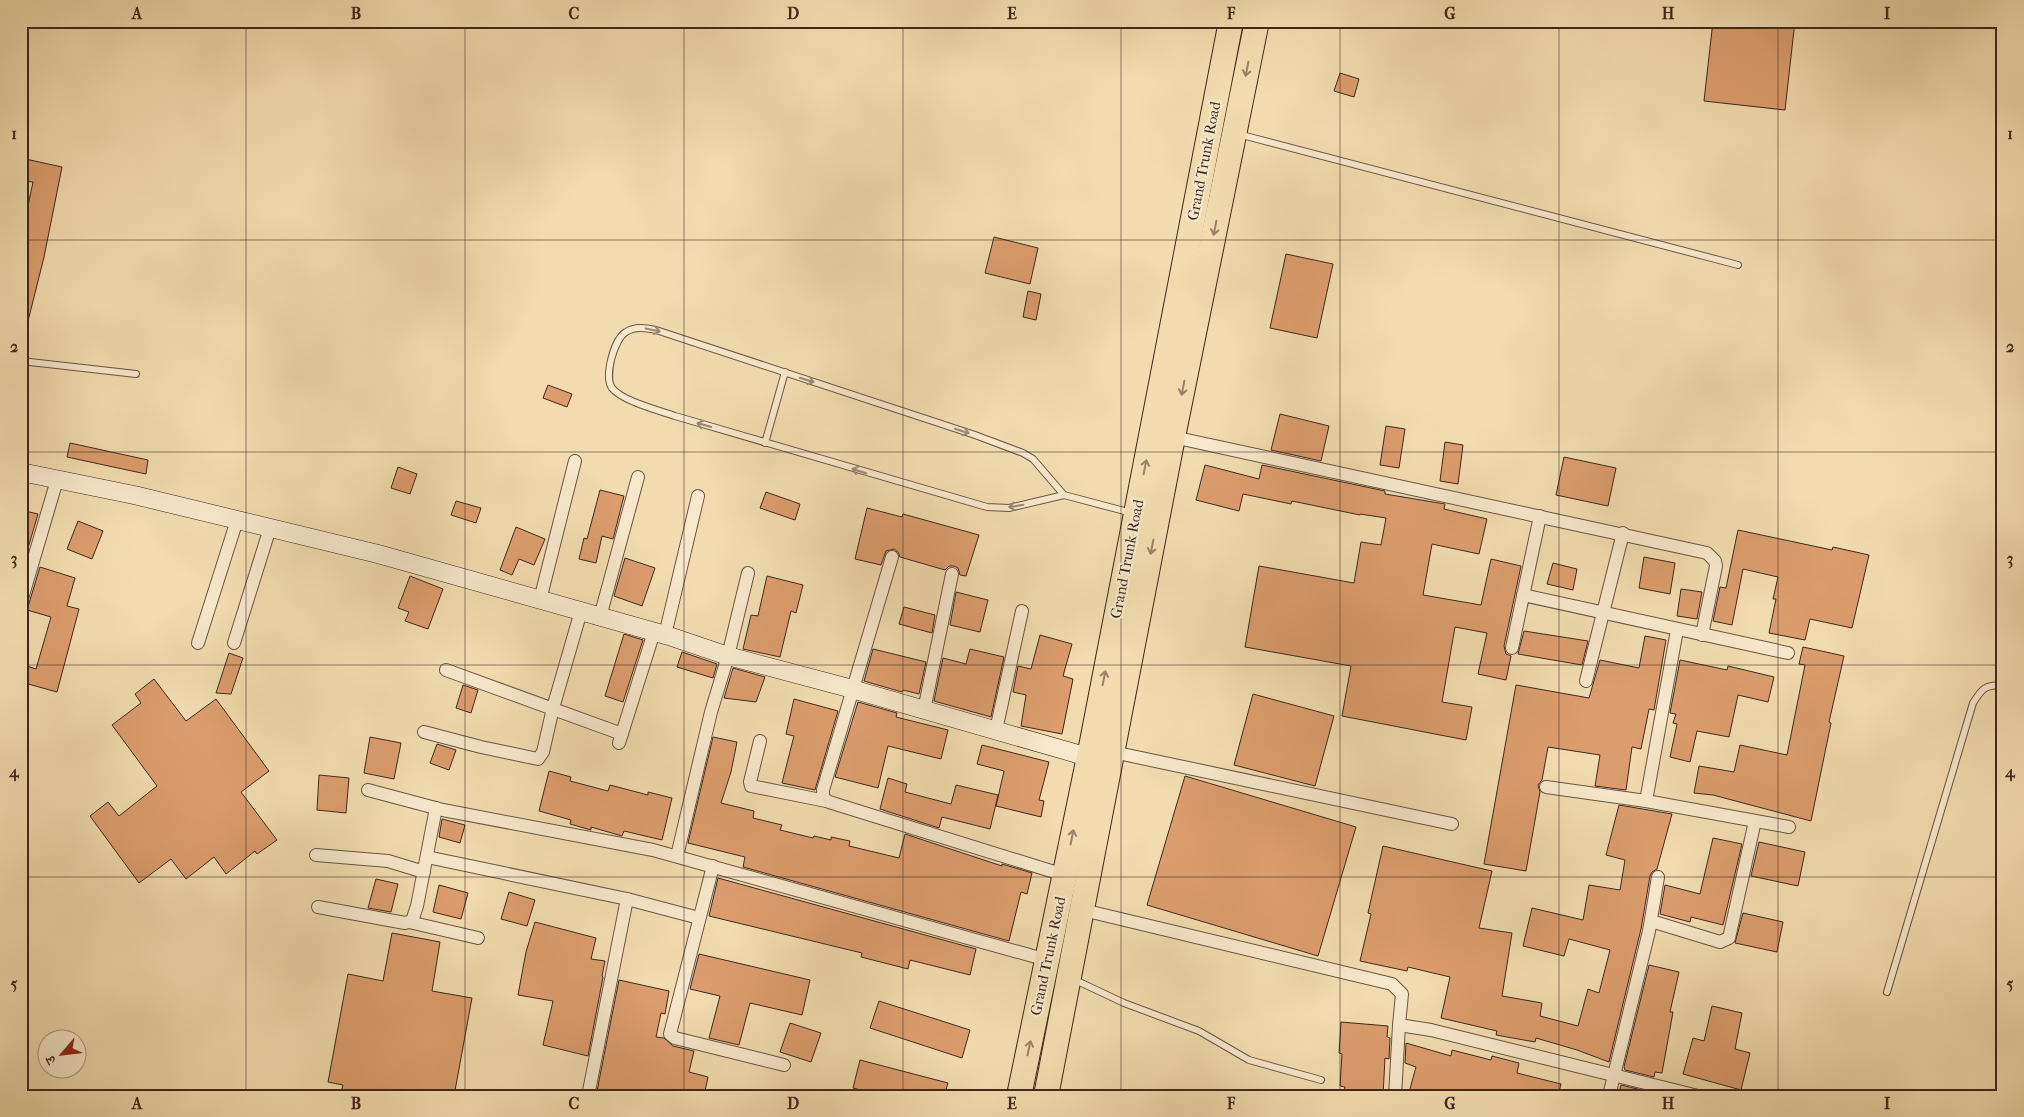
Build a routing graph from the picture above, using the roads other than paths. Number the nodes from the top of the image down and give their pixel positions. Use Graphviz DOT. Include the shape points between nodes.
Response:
graph roads {
  1 [pos="1231,21"];
  2 [pos="1257,21"];
  3 [pos="1235,133"];
  4 [pos="1738,265"];
  5 [pos="21,361"];
  6 [pos="785,372"];
  7 [pos="136,374"];
  8 [pos="1173,438"];
  9 [pos="765,443"];
  10 [pos="575,461"];
  11 [pos="21,472"];
  12 [pos="638,477"];
  13 [pos="58,480"];
  14 [pos="1064,495"];
  15 [pos="698,496"];
  16 [pos="1136,514"];
  17 [pos="1540,516"];
  18 [pos="236,520"];
  19 [pos="270,528"];
  20 [pos="1623,533"];
  21 [pos="892,558"];
  22 [pos="748,573"];
  23 [pos="952,574"];
  24 [pos="1523,595"];
  25 [pos="540,600"];
  26 [pos="21,602"];
  27 [pos="1022,610"];
  28 [pos="582,611"];
  29 [pos="1604,613"];
  30 [pos="600,617"];
  31 [pos="1677,630"];
  32 [pos="659,634"];
  33 [pos="1702,635"];
  34 [pos="198,643"];
  35 [pos="234,643"];
  36 [pos="1512,648"];
  37 [pos="1788,653"];
  38 [pos="728,656"];
  39 [pos="446,670"];
  40 [pos="1586,681"];
  41 [pos="2003,685"];
  42 [pos="853,690"];
  43 [pos="553,708"];
  44 [pos="924,710"];
  45 [pos="996,730"];
  46 [pos="424,732"];
  47 [pos="760,741"];
  48 [pos="1113,752"];
  49 [pos="1088,757"];
  50 [pos="1546,787"];
  51 [pos="368,790"];
  52 [pos="826,801"];
  53 [pos="1646,801"];
  54 [pos="436,808"];
  55 [pos="1755,820"];
  56 [pos="1452,824"];
  57 [pos="1789,827"];
  58 [pos="316,855"];
  59 [pos="677,856"];
  60 [pos="427,857"];
  61 [pos="713,866"];
  62 [pos="424,872"];
  63 [pos="1064,875"];
  64 [pos="1658,877"];
  65 [pos="627,899"];
  66 [pos="318,907"];
  67 [pos="1083,910"];
  68 [pos="699,918"];
  69 [pos="1651,921"];
  70 [pos="409,922"];
  71 [pos="478,938"];
  72 [pos="1047,960"];
  73 [pos="1070,977"];
  74 [pos="1887,992"];
  75 [pos="1400,1025"];
  76 [pos="784,1065"];
  77 [pos="1614,1076"];
  78 [pos="1321,1080"];
  79 [pos="588,1096"];
  80 [pos="1019,1096"];
  81 [pos="1046,1096"];
  82 [pos="1395,1096"];
  83 [pos="1609,1096"];
  84 [pos="1698,1096"];
  16 -- 1 [label="highway, Grand Trunk Road, one-way"];
  2 -- 3 [label="highway, Grand Trunk Road, one-way"];
  3 -- 4 [label="lane"];
  3 -- 8 [label="highway, Grand Trunk Road, one-way"];
  5 -- 7 [label="lane"];
  6 -- 9 [label="lane"];
  9 -- 6 [label="lane, one-way" via="675,416 617,393 608,377 614,349 625,332 645,328"];
  6 -- 14 [label="lane, one-way" via="1024,453 1042,467"];
  8 -- 17 [label="street"];
  8 -- 48 [label="highway, Grand Trunk Road, one-way"];
  14 -- 9 [label="lane, one-way" via="998,509"];
  10 -- 25 [label="street"];
  11 -- 13 [label="street"];
  12 -- 30 [label="street"];
  13 -- 18 [label="street"];
  13 -- 26 [label="street"];
  14 -- 16 [label="lane"];
  15 -- 32 [label="street"];
  49 -- 16 [label="highway, Grand Trunk Road, one-way"];
  17 -- 20 [label="street"];
  17 -- 24 [label="street"];
  18 -- 19 [label="street"];
  18 -- 34 [label="street"];
  19 -- 25 [label="street" via="378,554"];
  19 -- 35 [label="street"];
  20 -- 29 [label="street"];
  20 -- 33 [label="street" via="1712,556 1716,566"];
  21 -- 42 [label="street"];
  22 -- 38 [label="street"];
  23 -- 44 [label="street"];
  24 -- 29 [label="street"];
  24 -- 36 [label="street"];
  25 -- 28 [label="street"];
  27 -- 45 [label="street"];
  28 -- 30 [label="street"];
  28 -- 43 [label="street"];
  29 -- 31 [label="street"];
  29 -- 40 [label="street"];
  30 -- 32 [label="street"];
  31 -- 33 [label="street"];
  31 -- 53 [label="street"];
  32 -- 38 [label="street"];
  32 -- 43 [label="street" via="620,739"];
  33 -- 37 [label="street"];
  38 -- 42 [label="street"];
  38 -- 59 [label="street" via="711,712"];
  39 -- 43 [label="street"];
  41 -- 74 [label="lane" via="1982,689 1973,704"];
  42 -- 44 [label="street"];
  42 -- 52 [label="street" via="822,790 822,798"];
  43 -- 46 [label="street" via="543,752 538,759"];
  44 -- 45 [label="street"];
  45 -- 49 [label="street"];
  47 -- 52 [label="street" via="750,782 752,786"];
  48 -- 56 [label="street"];
  48 -- 67 [label="highway, Grand Trunk Road"];
  63 -- 49 [label="highway, Grand Trunk Road, one-way"];
  50 -- 53 [label="street"];
  51 -- 54 [label="street"];
  52 -- 63 [label="street"];
  53 -- 55 [label="street"];
  54 -- 59 [label="street"];
  54 -- 60 [label="street"];
  55 -- 57 [label="street"];
  55 -- 69 [label="street" via="1729,938 1720,942"];
  58 -- 62 [label="street" via="388,862"];
  59 -- 61 [label="street"];
  60 -- 62 [label="street"];
  60 -- 65 [label="street"];
  61 -- 68 [label="street"];
  61 -- 72 [label="street"];
  62 -- 70 [label="street" via="414,919"];
  63 -- 72 [label="highway, Grand Trunk Road"];
  64 -- 69 [label="street"];
  65 -- 68 [label="street"];
  65 -- 79 [label="street"];
  66 -- 70 [label="street"];
  67 -- 73 [label="highway, Grand Trunk Road"];
  67 -- 75 [label="street" via="1392,984 1402,994"];
  68 -- 76 [label="street" via="670,1034 675,1038"];
  69 -- 77 [label="street"];
  70 -- 71 [label="street"];
  80 -- 72 [label="highway, Grand Trunk Road, one-way"];
  73 -- 78 [label="lane" via="1116,999 1199,1031 1249,1060"];
  73 -- 81 [label="highway, Grand Trunk Road"];
  75 -- 77 [label="street"];
  75 -- 82 [label="street"];
  77 -- 83 [label="street"];
  77 -- 84 [label="street"];
}
